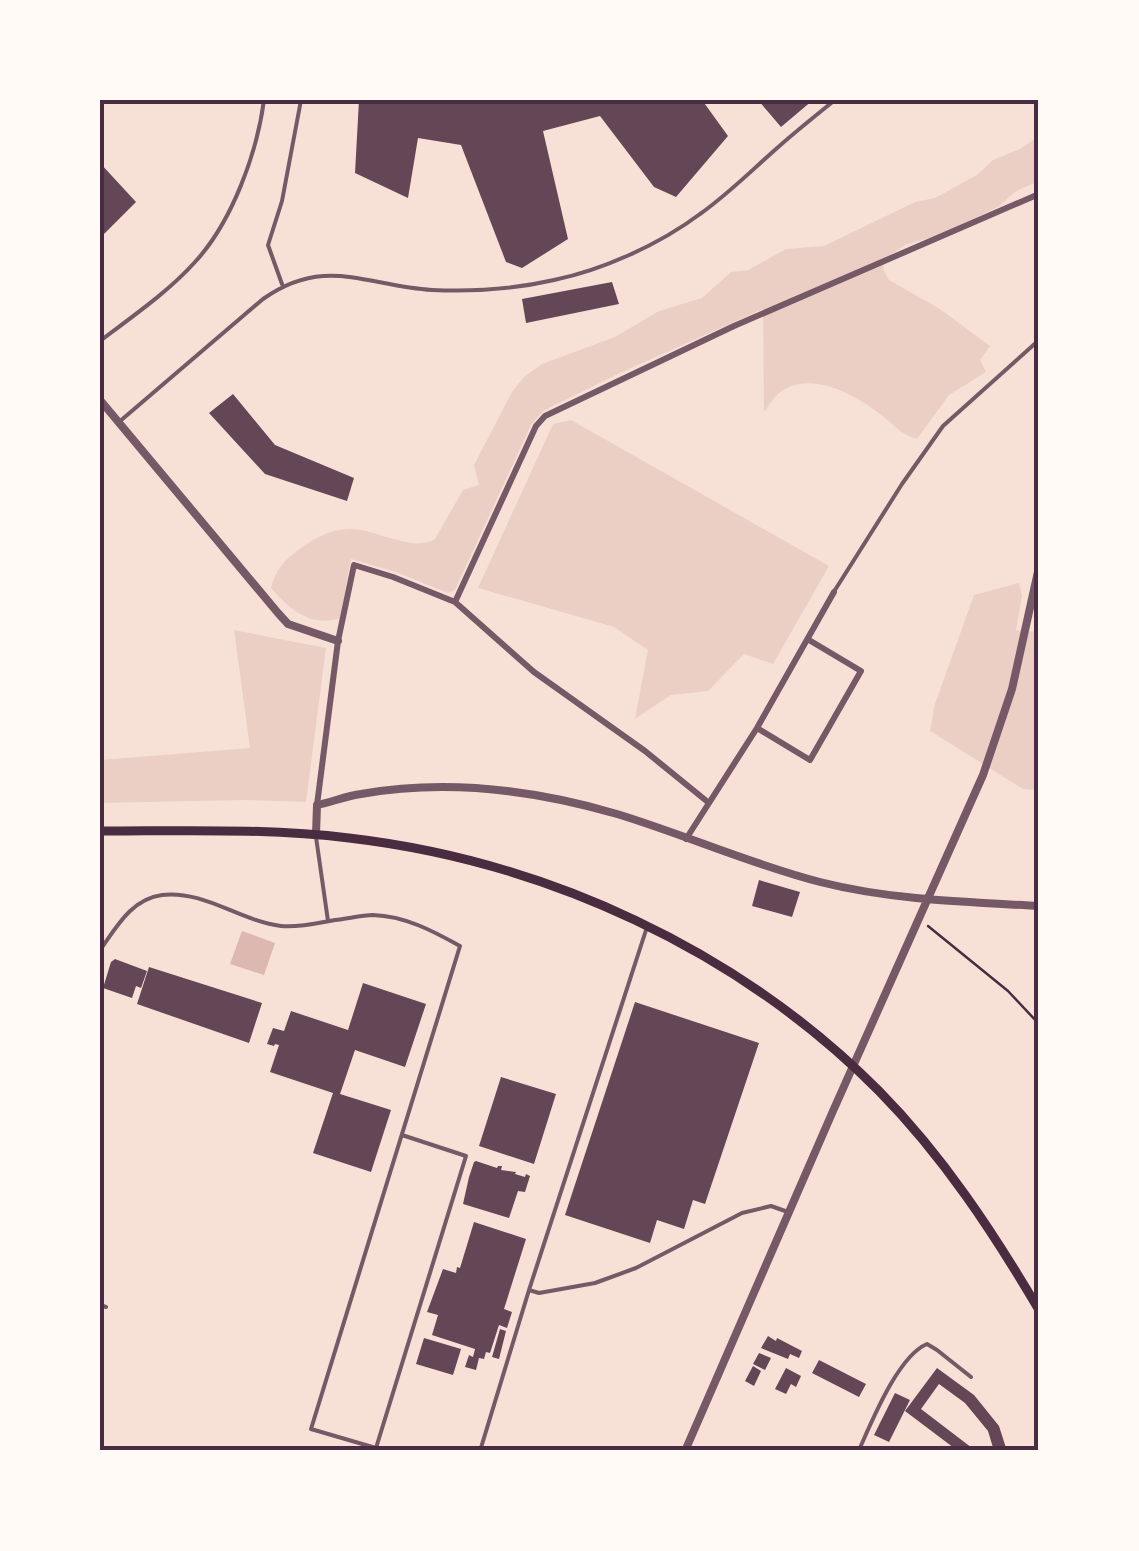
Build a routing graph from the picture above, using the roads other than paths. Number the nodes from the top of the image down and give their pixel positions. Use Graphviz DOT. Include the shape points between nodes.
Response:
graph roads {
  1 [pos="264,100"];
  2 [pos="301,100"];
  3 [pos="834,100"];
  4 [pos="1039,194"];
  5 [pos="282,285"];
  6 [pos="1039,340"];
  7 [pos="100,341"];
  8 [pos="100,400"];
  9 [pos="119,422"];
  10 [pos="1039,567"];
  11 [pos="834,592"];
  12 [pos="454,602"];
  13 [pos="1026,628"];
  14 [pos="1039,629"];
  15 [pos="809,640"];
  16 [pos="338,641"];
  17 [pos="757,728"];
  18 [pos="710,804"];
  19 [pos="317,805"];
  20 [pos="100,831"];
  21 [pos="316,834"];
  22 [pos="686,840"];
  23 [pos="929,900"];
  24 [pos="1039,906"];
  25 [pos="328,921"];
  26 [pos="647,926"];
  27 [pos="100,950"];
  28 [pos="853,1066"];
  29 [pos="402,1135"];
  30 [pos="788,1212"];
  31 [pos="529,1290"];
  32 [pos="1039,1310"];
  33 [pos="971,1377"];
  34 [pos="859,1450"];
  35 [pos="480,1451"];
  36 [pos="685,1451"];
  1 -- 7 [label="lane" via="254,152 229,212 198,259"];
  2 -- 5 [label="lane" via="268,245"];
  3 -- 5 [label="lane" via="700,215 587,272 470,291 338,275"];
  4 -- 12 [label="street" via="545,416"];
  5 -- 9 [label="lane"];
  6 -- 11 [label="lane" via="942,426"];
  8 -- 9 [label="street"];
  9 -- 16 [label="street" via="288,624"];
  10 -- 13 [label="street"];
  11 -- 15 [label="street"];
  12 -- 16 [label="street" via="354,565"];
  12 -- 18 [label="street" via="534,672"];
  13 -- 14 [label="lane"];
  13 -- 23 [label="street" via="998,736"];
  15 -- 17 [label="street"];
  15 -- 17 [label="street" via="861,671 810,760"];
  16 -- 19 [label="street"];
  17 -- 18 [label="street"];
  18 -- 22 [label="street"];
  19 -- 21 [label="street"];
  19 -- 22 [label="street" via="411,788 502,791 580,804"];
  20 -- 21 [label="main road"];
  21 -- 25 [label="lane"];
  21 -- 26 [label="main road" via="498,868"];
  22 -- 23 [label="street" via="823,883"];
  23 -- 24 [label="street"];
  23 -- 28 [label="street"];
  25 -- 27 [label="lane" via="284,927 200,899 160,896 128,912"];
  25 -- 29 [label="lane" via="394,918 460,946"];
  26 -- 28 [label="main road" via="750,985"];
  26 -- 31 [label="lane"];
  28 -- 30 [label="street"];
  28 -- 32 [label="main road" via="958,1184"];
  29 -- 29 [label="lane" via="466,1156 376,1448 311,1429"];
  30 -- 31 [label="lane" via="771,1206 742,1213 596,1283"];
  30 -- 36 [label="street"];
  31 -- 35 [label="lane"];
  33 -- 34 [label="lane" via="927,1344 915,1349"];
}
